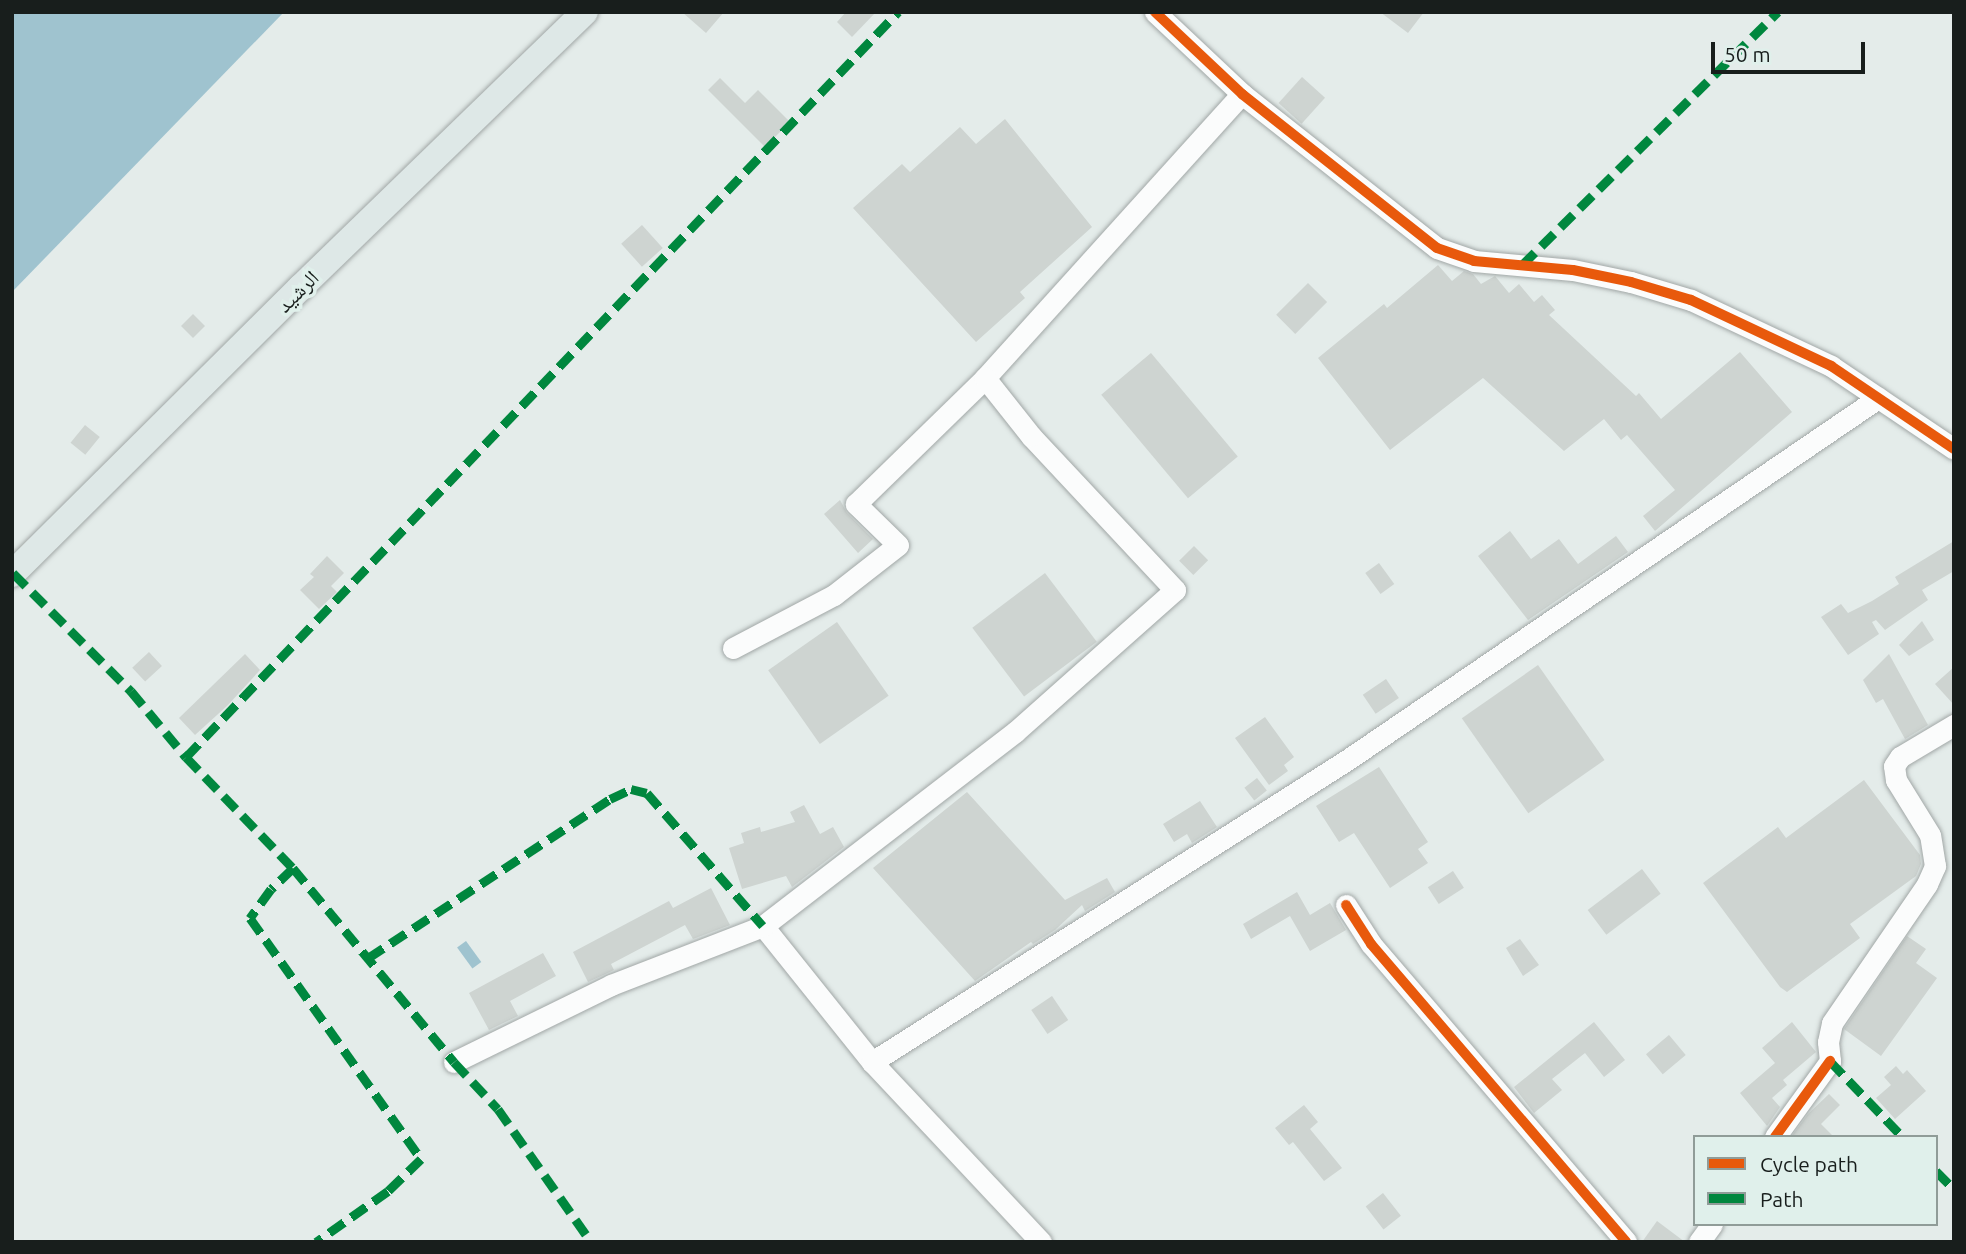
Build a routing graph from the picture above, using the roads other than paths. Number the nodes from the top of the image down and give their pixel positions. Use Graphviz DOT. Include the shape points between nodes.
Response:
graph roads {
  1 [pos="585,12"];
  2 [pos="1155,12"];
  3 [pos="1242,94"];
  4 [pos="985,378"];
  5 [pos="1878,398"];
  6 [pos="1954,449"];
  7 [pos="12,574"];
  8 [pos="733,648"];
  9 [pos="1954,725"];
  10 [pos="1346,905"];
  11 [pos="762,926"];
  12 [pos="454,1062"];
  13 [pos="872,1062"];
  14 [pos="1776,1135"];
  15 [pos="1711,1226"];
  16 [pos="1041,1242"];
  17 [pos="1626,1242"];
  18 [pos="1699,1242"];
  1 -- 7 [label="main road, الرشيد"];
  2 -- 3 [label="street"];
  3 -- 4 [label="street"];
  3 -- 5 [label="street" via="1437,248 1474,261 1596,275 1691,300 1831,366"];
  4 -- 8 [label="street" via="856,504 898,545 834,595"];
  4 -- 11 [label="street" via="1031,436 1175,590 1015,732"];
  5 -- 6 [label="street"];
  5 -- 13 [label="street" via="1347,760"];
  9 -- 14 [label="street" via="1900,757 1894,766 1896,780 1930,835 1935,866 1832,1023 1830,1061"];
  10 -- 17 [label="street" via="1371,944"];
  11 -- 12 [label="street" via="611,985"];
  11 -- 13 [label="street"];
  13 -- 16 [label="street"];
  15 -- 18 [label="street"];
}
